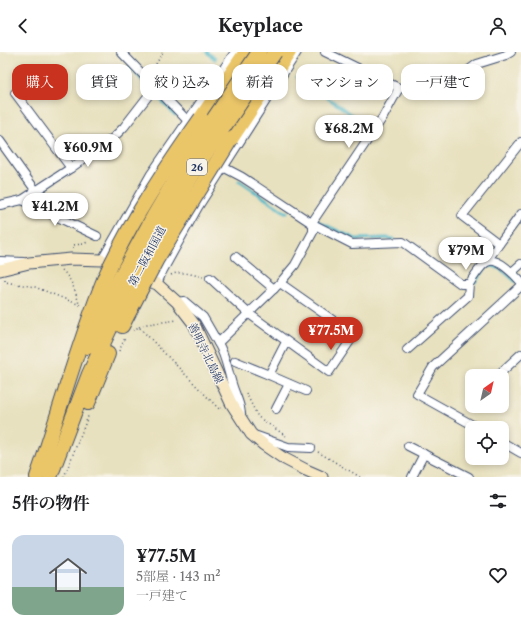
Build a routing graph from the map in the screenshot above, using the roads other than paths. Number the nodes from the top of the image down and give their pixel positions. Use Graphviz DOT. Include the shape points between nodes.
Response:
graph roads {
  1 [pos="121,52"];
  2 [pos="235,52"];
  3 [pos="246,52"];
  4 [pos="259,52"];
  5 [pos="275,52"];
  6 [pos="289,52"];
  7 [pos="297,52"];
  8 [pos="325,52"];
  9 [pos="511,52"];
  10 [pos="140,72"];
  11 [pos="399,88"];
  12 [pos="20,100"];
  13 [pos="145,100"];
  14 [pos="167,100"];
  15 [pos="194,119"];
  16 [pos="0,141"];
  17 [pos="521,142"];
  18 [pos="223,167"];
  19 [pos="71,168"];
  20 [pos="36,190"];
  21 [pos="22,200"];
  22 [pos="0,204"];
  23 [pos="521,214"];
  24 [pos="314,221"];
  25 [pos="98,236"];
  26 [pos="499,244"];
  27 [pos="236,257"];
  28 [pos="102,260"];
  29 [pos="0,261"];
  30 [pos="486,262"];
  31 [pos="29,263"];
  32 [pos="521,264"];
  33 [pos="512,272"];
  34 [pos="3,273"];
  35 [pos="136,275"];
  36 [pos="210,278"];
  37 [pos="157,284"];
  38 [pos="122,285"];
  39 [pos="277,286"];
  40 [pos="520,286"];
  41 [pos="468,287"];
  42 [pos="177,302"];
  43 [pos="248,314"];
  44 [pos="109,334"];
  45 [pos="286,342"];
  46 [pos="218,343"];
  47 [pos="407,350"];
  48 [pos="521,354"];
  49 [pos="235,361"];
  50 [pos="505,369"];
  51 [pos="269,375"];
  52 [pos="289,384"];
  53 [pos="306,391"];
  54 [pos="276,409"];
  55 [pos="241,421"];
  56 [pos="465,421"];
  57 [pos="251,434"];
  58 [pos="408,446"];
  59 [pos="509,446"];
  60 [pos="311,448"];
  61 [pos="521,453"];
  62 [pos="424,454"];
  63 [pos="467,476"];
  64 [pos="37,477"];
  65 [pos="52,477"];
  66 [pos="322,477"];
  67 [pos="412,477"];
  1 -- 10 [label="street"];
  2 -- 15 [label="street"];
  3 -- 15 [label="highway, 26"];
  4 -- 38 [label="highway, 第二阪和国道 / 26, bridge" via="193,149 156,210"];
  5 -- 35 [label="highway, 第二阪和国道 / 26, bridge" via="204,156"];
  6 -- 38 [label="highway, 26, bridge" via="231,138 157,259"];
  7 -- 18 [label="street"];
  8 -- 11 [label="street"];
  9 -- 11 [label="street" via="477,64 441,90"];
  11 -- 24 [label="street"];
  12 -- 19 [label="street"];
  13 -- 19 [label="street" via="113,138"];
  14 -- 15 [label="street"];
  15 -- 18 [label="street"];
  15 -- 28 [label="street" via="151,174"];
  15 -- 38 [label="highway, 26, bridge" via="140,209"];
  16 -- 20 [label="street"];
  17 -- 26 [label="street" via="462,216"];
  18 -- 24 [label="street"];
  18 -- 37 [label="street" via="198,207"];
  19 -- 20 [label="street"];
  20 -- 21 [label="street"];
  21 -- 22 [label="street"];
  21 -- 25 [label="street"];
  23 -- 26 [label="street"];
  24 -- 39 [label="street" via="313,232 295,266"];
  24 -- 41 [label="street" via="352,244 403,242"];
  26 -- 30 [label="street"];
  27 -- 39 [label="street"];
  28 -- 31 [label="main road, 善明寺北島線" via="71,259"];
  28 -- 35 [label="main road, 善明寺北島線"];
  29 -- 31 [label="street"];
  30 -- 33 [label="street" via="492,260"];
  30 -- 41 [label="street"];
  31 -- 34 [label="main road, 善明寺北島線"];
  32 -- 33 [label="street"];
  33 -- 40 [label="street"];
  35 -- 37 [label="main road, 善明寺北島線"];
  35 -- 38 [label="highway, 第二阪和国道 / 26, bridge"];
  36 -- 43 [label="street"];
  37 -- 42 [label="main road, 善明寺北島線"];
  38 -- 44 [label="highway, 第二阪和国道 / 26"];
  38 -- 44 [label="highway, 26"];
  39 -- 43 [label="street"];
  39 -- 45 [label="street" via="354,335 329,372"];
  40 -- 56 [label="street" via="434,367 417,394"];
  41 -- 47 [label="street" via="468,296"];
  42 -- 46 [label="street" via="184,301 203,317"];
  42 -- 55 [label="main road, 善明寺北島線" via="194,324"];
  43 -- 45 [label="street"];
  43 -- 46 [label="street"];
  44 -- 64 [label="highway, 26" via="55,424"];
  44 -- 65 [label="highway, 第二阪和国道 / 26" via="89,374"];
  45 -- 51 [label="street"];
  46 -- 55 [label="street" via="242,409"];
  48 -- 50 [label="street"];
  49 -- 51 [label="street"];
  51 -- 52 [label="street"];
  52 -- 53 [label="street"];
  52 -- 54 [label="street"];
  55 -- 57 [label="main road, 善明寺北島線"];
  57 -- 60 [label="street" via="288,447"];
  57 -- 66 [label="main road, 善明寺北島線" via="283,458"];
  58 -- 62 [label="street"];
  59 -- 61 [label="street"];
  62 -- 63 [label="street"];
  62 -- 67 [label="street"];
}
